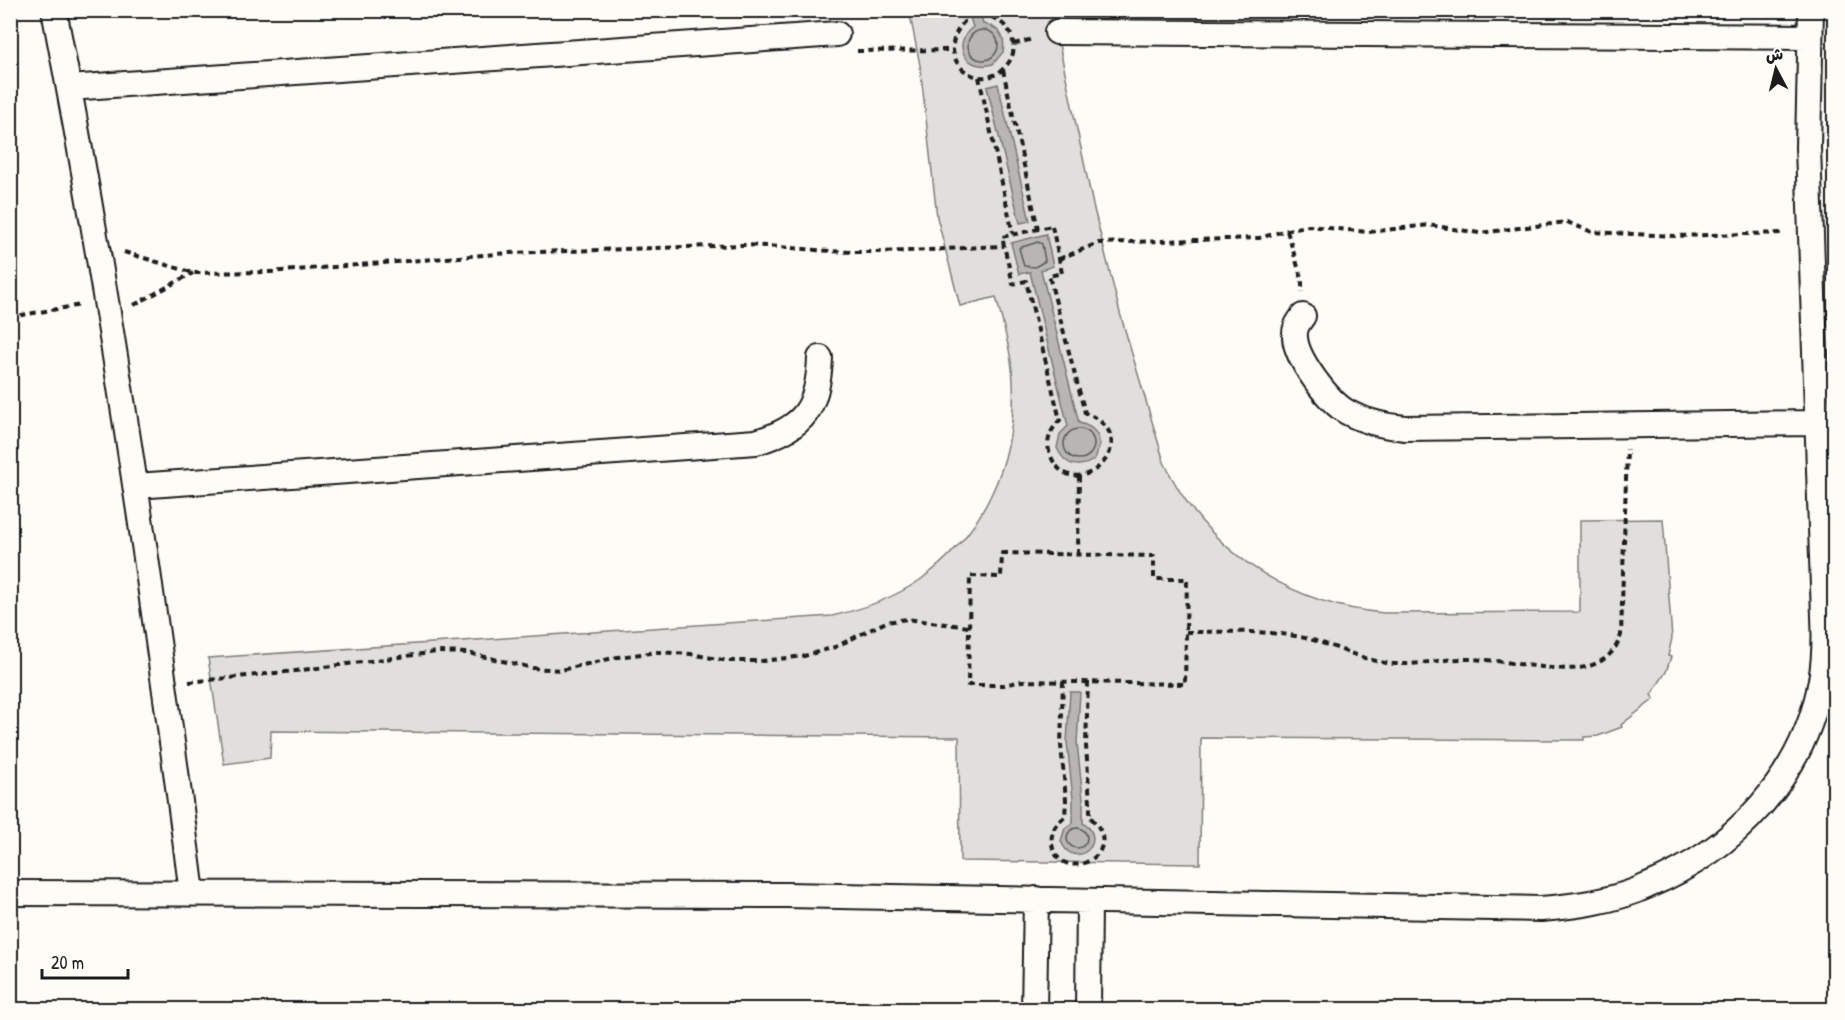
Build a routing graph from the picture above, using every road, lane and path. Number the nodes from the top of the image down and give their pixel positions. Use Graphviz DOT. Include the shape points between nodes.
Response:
graph roads {
  1 [pos="54,10"];
  2 [pos="961,10"];
  3 [pos="988,10"];
  4 [pos="1811,10"];
  5 [pos="1057,32"];
  6 [pos="837,33"];
  7 [pos="1810,37"];
  8 [pos="952,50"];
  9 [pos="1003,70"];
  10 [pos="979,77"];
  11 [pos="69,88"];
  12 [pos="1038,229"];
  13 [pos="1287,231"];
  14 [pos="1810,233"];
  15 [pos="1013,234"];
  16 [pos="97,244"];
  17 [pos="1004,246"];
  18 [pos="1059,259"];
  19 [pos="194,273"];
  20 [pos="108,309"];
  21 [pos="1303,316"];
  22 [pos="10,317"];
  23 [pos="820,358"];
  24 [pos="1816,423"];
  25 [pos="1628,425"];
  26 [pos="1079,476"];
  27 [pos="136,486"];
  28 [pos="1078,555"];
  29 [pos="969,627"];
  30 [pos="1186,632"];
  31 [pos="1063,681"];
  32 [pos="1088,682"];
  33 [pos="165,684"];
  34 [pos="10,893"];
  35 [pos="192,893"];
  36 [pos="1036,899"];
  37 [pos="1089,901"];
  38 [pos="1034,1010"];
  39 [pos="1088,1010"];
  1 -- 11 [label="street"];
  2 -- 8 [label="path" via="964,22 953,39"];
  3 -- 9 [label="path" via="989,16 999,20 1012,35 1013,54"];
  4 -- 7 [label="street"];
  5 -- 7 [label="street"];
  6 -- 8 [label="path" via="840,51"];
  6 -- 11 [label="street"];
  7 -- 14 [label="street"];
  8 -- 10 [label="path" via="961,68"];
  9 -- 10 [label="path"];
  9 -- 12 [label="path"];
  10 -- 15 [label="path"];
  11 -- 16 [label="street"];
  12 -- 15 [label="path"];
  12 -- 18 [label="path" via="1052,226"];
  13 -- 14 [label="path" via="1317,226 1368,232 1430,225 1487,233 1567,222 1592,232"];
  13 -- 18 [label="path" via="1239,240 1108,242 1087,246"];
  13 -- 21 [label="path" via="1302,280"];
  14 -- 24 [label="street"];
  15 -- 17 [label="path" via="1002,237"];
  16 -- 19 [label="path"];
  16 -- 20 [label="street"];
  17 -- 19 [label="path" via="863,252 743,245 509,253 270,272"];
  17 -- 26 [label="path" via="1012,284 1026,281 1060,420 1052,428 1048,449 1059,468"];
  18 -- 26 [label="path" via="1062,273 1049,276 1084,413 1102,423 1111,442 1106,461 1098,469"];
  19 -- 20 [label="path"];
  20 -- 22 [label="path"];
  20 -- 27 [label="street"];
  21 -- 25 [label="street" via="1297,323 1295,340 1304,362 1332,399 1364,420 1405,428"];
  23 -- 27 [label="street" via="819,384 811,405 797,423 778,436 756,442"];
  24 -- 25 [label="street"];
  24 -- 37 [label="street" via="1825,648 1814,711 1778,786 1733,834 1707,854 1635,891 1577,906 1541,909"];
  25 -- 30 [label="path" via="1621,635 1612,652 1588,666 1546,669 1463,659 1389,663 1296,636"];
  26 -- 28 [label="path"];
  27 -- 33 [label="street"];
  28 -- 29 [label="path" via="1002,553 1001,577 970,576"];
  28 -- 30 [label="path" via="1154,556 1154,579 1187,579"];
  29 -- 31 [label="path" via="968,685"];
  29 -- 33 [label="path" via="907,619 886,622 835,647 804,656 762,661 657,652 561,670 533,668 468,653 438,652"];
  30 -- 32 [label="path" via="1185,684"];
  31 -- 32 [label="path"];
  31 -- 32 [label="path" via="1065,817 1053,831 1052,840 1058,857 1075,865 1093,860 1102,843 1098,825 1090,817"];
  33 -- 35 [label="street"];
  34 -- 35 [label="street"];
  35 -- 36 [label="street"];
  36 -- 37 [label="street"];
  36 -- 38 [label="street"];
  37 -- 39 [label="street"];
}
